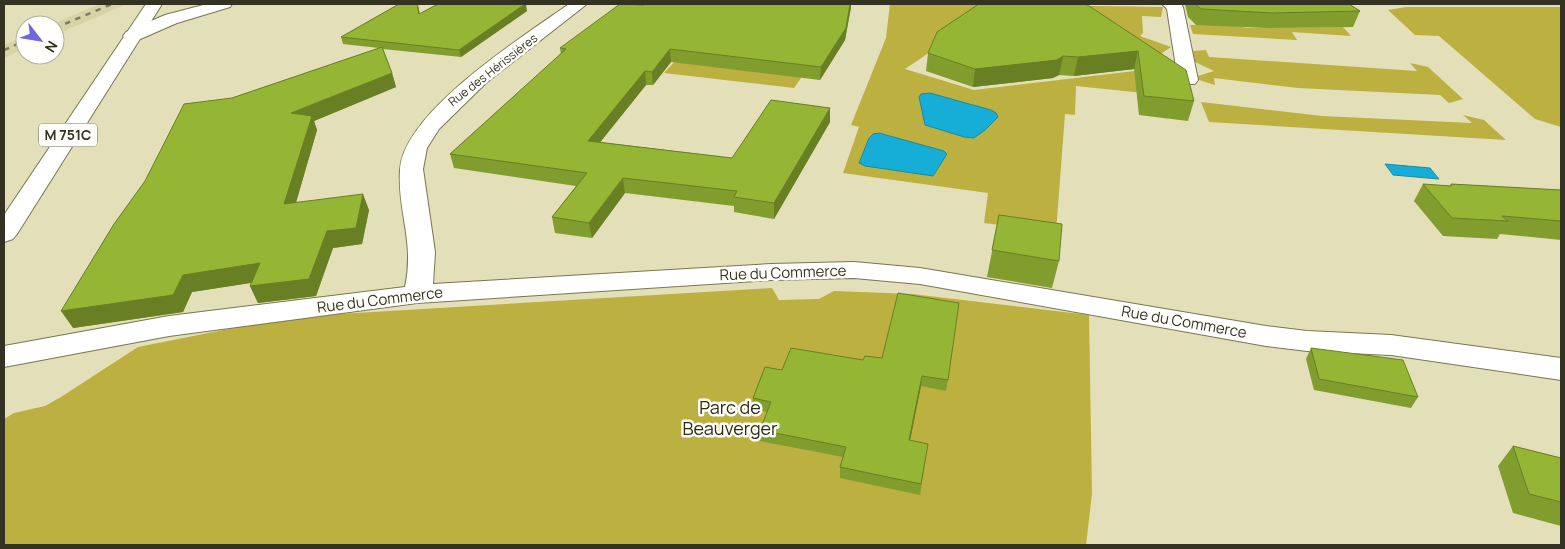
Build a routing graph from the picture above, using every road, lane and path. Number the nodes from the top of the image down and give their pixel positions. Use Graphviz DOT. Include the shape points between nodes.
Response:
graph roads {
  1 [pos="186,4"];
  2 [pos="224,4"];
  3 [pos="579,4"];
  4 [pos="1170,4"];
  5 [pos="153,5"];
  6 [pos="132,36"];
  7 [pos="1188,80"];
  8 [pos="4,234"];
  9 [pos="417,294"];
  10 [pos="4,357"];
  11 [pos="1561,369"];
  1 -- 5 [label="street"];
  2 -- 6 [label="street" via="171,18"];
  3 -- 9 [label="street, Rue des Hérissières" via="453,101 418,144 411,168 422,263"];
  4 -- 7 [label="street" via="1175,7"];
  5 -- 6 [label="street, M 751C"];
  6 -- 8 [label="street, M 751C"];
  9 -- 10 [label="street, Rue du Commerce" via="169,326"];
  9 -- 11 [label="street, Rue du Commerce" via="771,272 891,272 1266,336 1391,346"];
}
